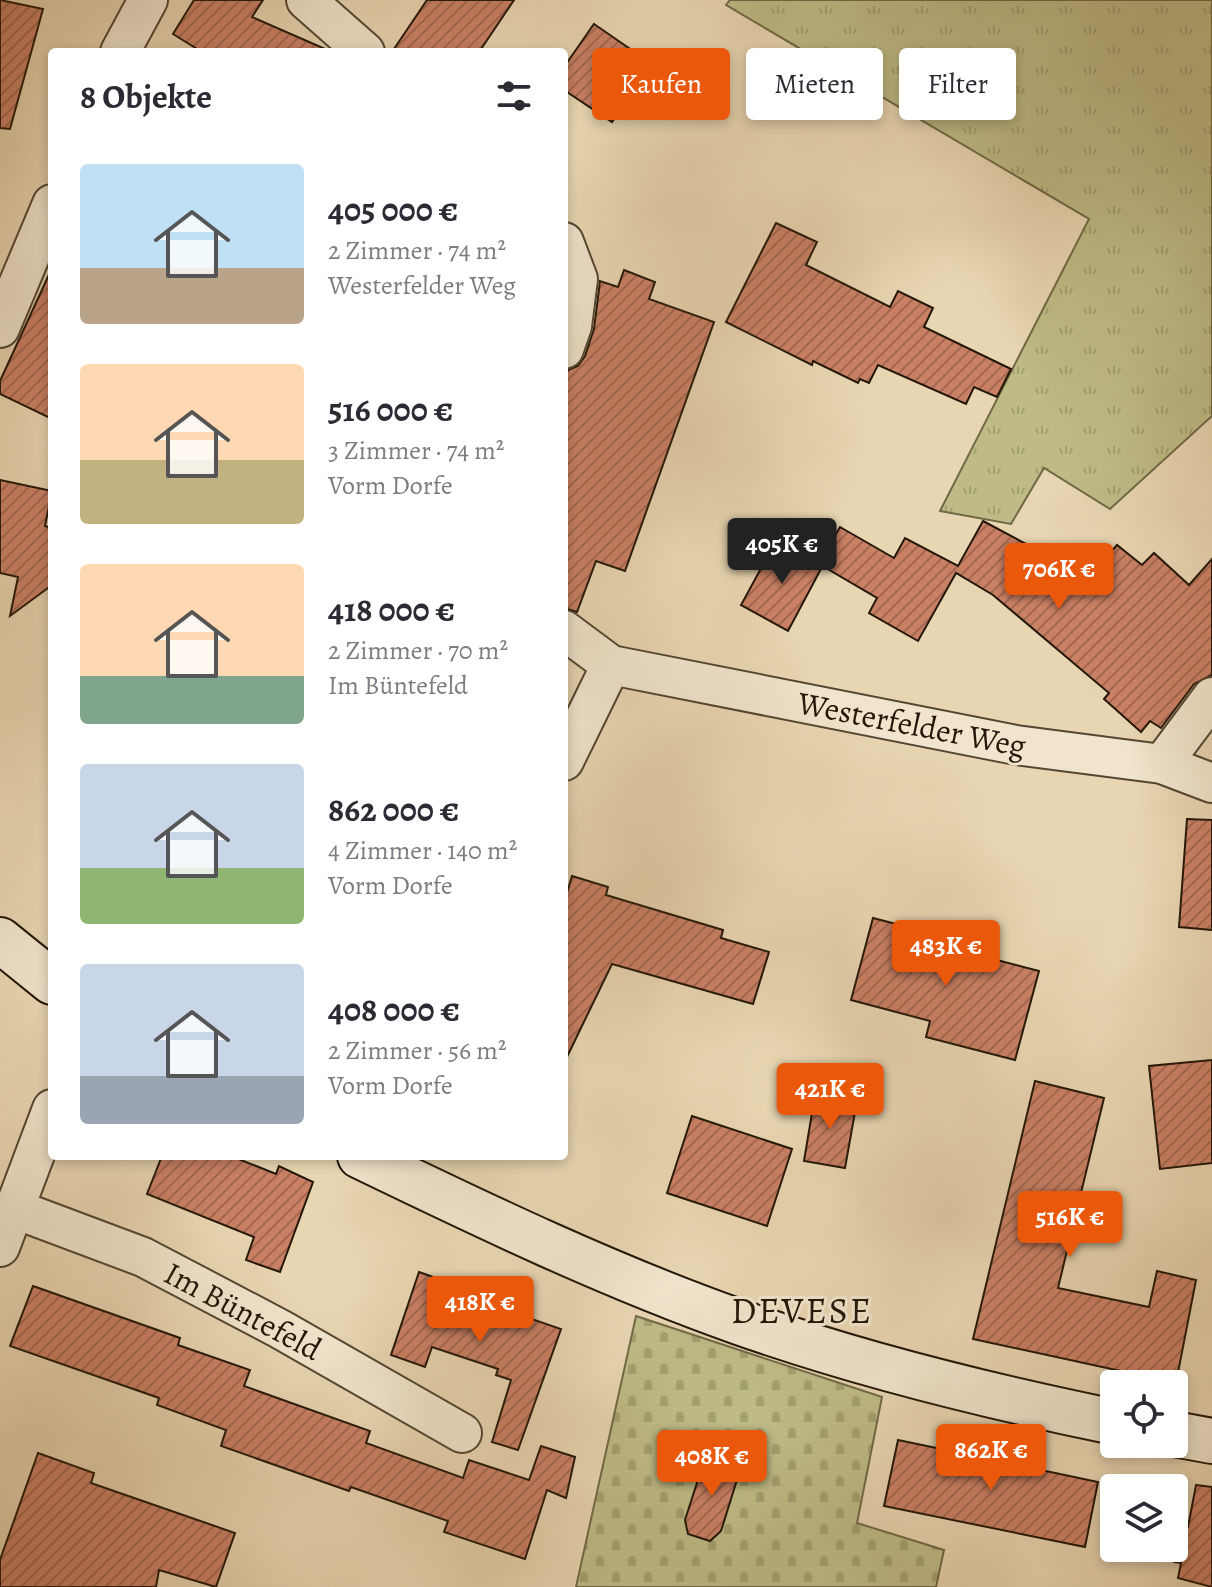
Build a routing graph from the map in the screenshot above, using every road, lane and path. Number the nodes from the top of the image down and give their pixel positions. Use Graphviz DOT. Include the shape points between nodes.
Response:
graph roads {
  1 [pos="148,0"];
  2 [pos="306,0"];
  3 [pos="122,48"];
  4 [pos="360,48"];
  5 [pos="48,214"];
  6 [pos="568,253"];
  7 [pos="0,328"];
  8 [pos="568,338"];
  9 [pos="568,633"];
  10 [pos="611,665"];
  11 [pos="1212,697"];
  12 [pos="568,753"];
  13 [pos="1162,764"];
  14 [pos="1212,783"];
  15 [pos="0,940"];
  16 [pos="48,979"];
  17 [pos="48,1120"];
  18 [pos="372,1160"];
  19 [pos="15,1209"];
  20 [pos="0,1247"];
  21 [pos="1100,1419"];
  22 [pos="462,1433"];
  23 [pos="1188,1437"];
  24 [pos="1212,1441"];
  1 -- 3 [label="street"];
  2 -- 4 [label="street"];
  5 -- 7 [label="street"];
  6 -- 8 [label="street" via="578,279"];
  9 -- 10 [label="street"];
  10 -- 12 [label="street"];
  10 -- 13 [label="street, Westerfelder Weg" via="1016,745"];
  11 -- 13 [label="street"];
  13 -- 14 [label="street, Westerfelder Weg"];
  15 -- 16 [label="main road"];
  17 -- 19 [label="street"];
  18 -- 21 [label="main road" via="631,1281 738,1321 900,1373"];
  19 -- 20 [label="street"];
  19 -- 22 [label="street, Im Büntefeld" via="143,1257"];
  23 -- 24 [label="main road"];
}
